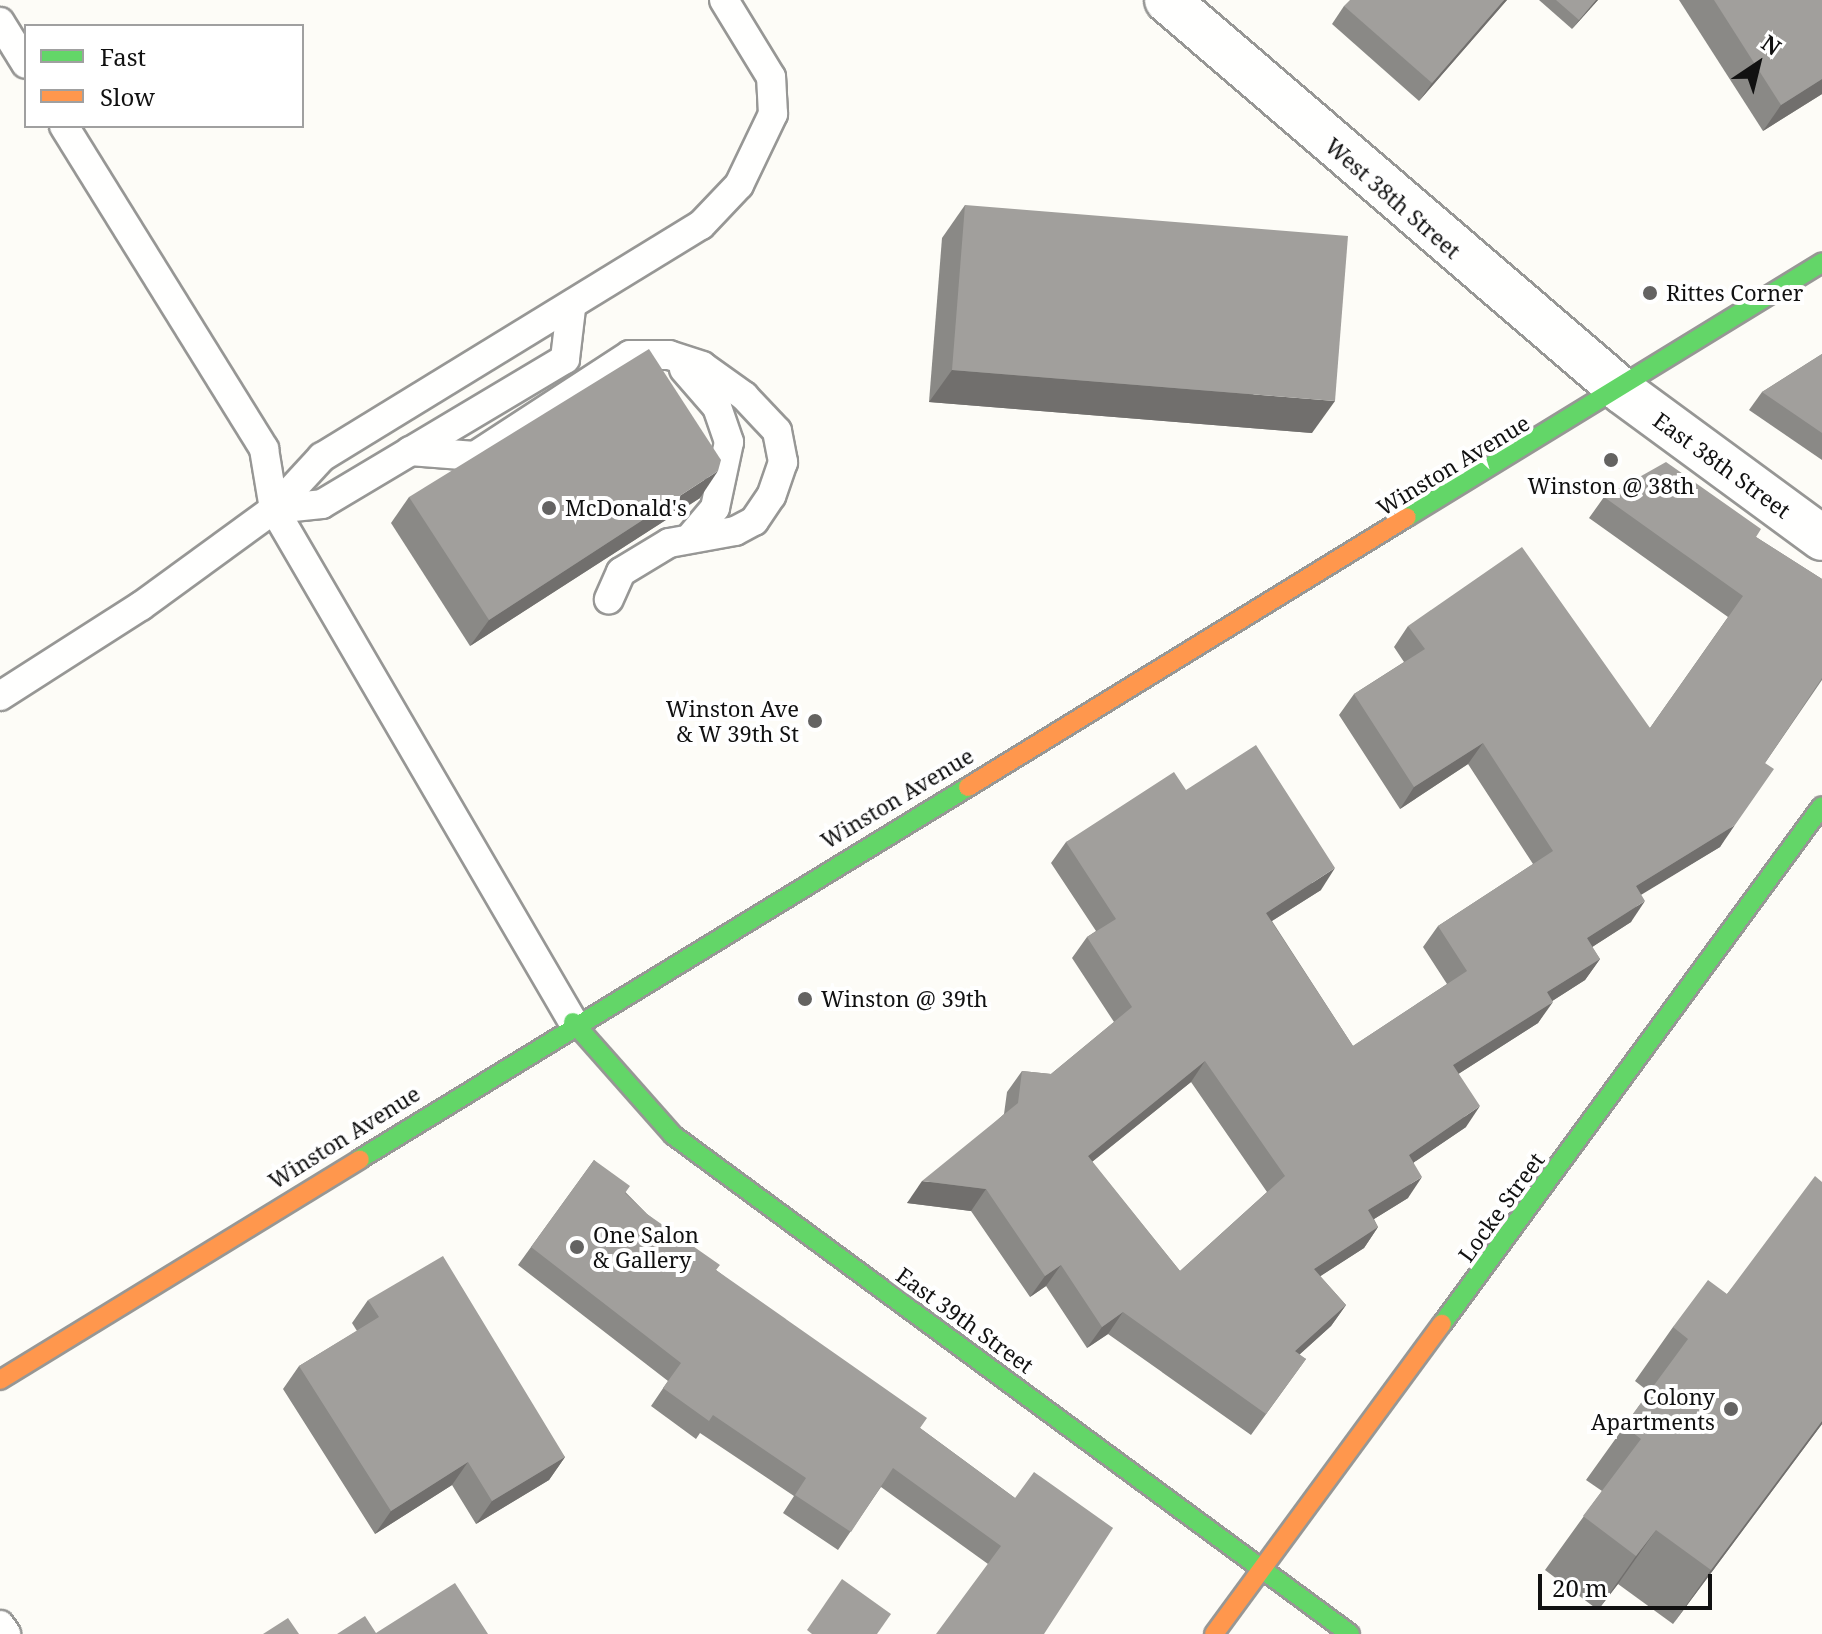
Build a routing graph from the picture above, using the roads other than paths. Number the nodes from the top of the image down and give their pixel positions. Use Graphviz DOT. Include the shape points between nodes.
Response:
graph roads {
  1 [pos="724,0"];
  2 [pos="1167,0"];
  3 [pos="0,22"];
  4 [pos="24,61"];
  5 [pos="65,128"];
  6 [pos="1822,263"];
  7 [pos="571,309"];
  8 [pos="669,355"];
  9 [pos="1622,391"];
  10 [pos="410,451"];
  11 [pos="274,509"];
  12 [pos="692,535"];
  13 [pos="1822,538"];
  14 [pos="609,599"];
  15 [pos="0,696"];
  16 [pos="1822,806"];
  17 [pos="573,1022"];
  18 [pos="0,1380"];
  19 [pos="1262,1569"];
  20 [pos="0,1625"];
  21 [pos="6,1634"];
  22 [pos="1214,1634"];
  23 [pos="1350,1634"];
  1 -- 7 [label="lane" via="771,77 773,114 760,152 701,225"];
  2 -- 9 [label="street, West 38th Street"];
  3 -- 4 [label="lane"];
  5 -- 11 [label="lane" via="264,449"];
  6 -- 9 [label="main road, Winston Avenue"];
  7 -- 10 [label="lane" via="565,359"];
  7 -- 11 [label="lane" via="322,457"];
  8 -- 10 [label="lane" via="630,355 475,456"];
  8 -- 12 [label="lane" via="717,407 729,442 715,508"];
  8 -- 12 [label="lane" via="702,366 744,396 777,431 783,462 754,521"];
  9 -- 13 [label="street, East 38th Street"];
  9 -- 17 [label="main road, Winston Avenue"];
  10 -- 11 [label="lane" via="322,504"];
  11 -- 15 [label="lane" via="141,606"];
  11 -- 17 [label="lane"];
  12 -- 14 [label="lane" via="621,572"];
  16 -- 19 [label="main road, Locke Street"];
  17 -- 18 [label="main road, Winston Avenue"];
  17 -- 19 [label="main road, East 39th Street" via="673,1135"];
  19 -- 22 [label="main road, Locke Street"];
  19 -- 23 [label="main road, East 39th Street"];
  20 -- 21 [label="lane"];
}
